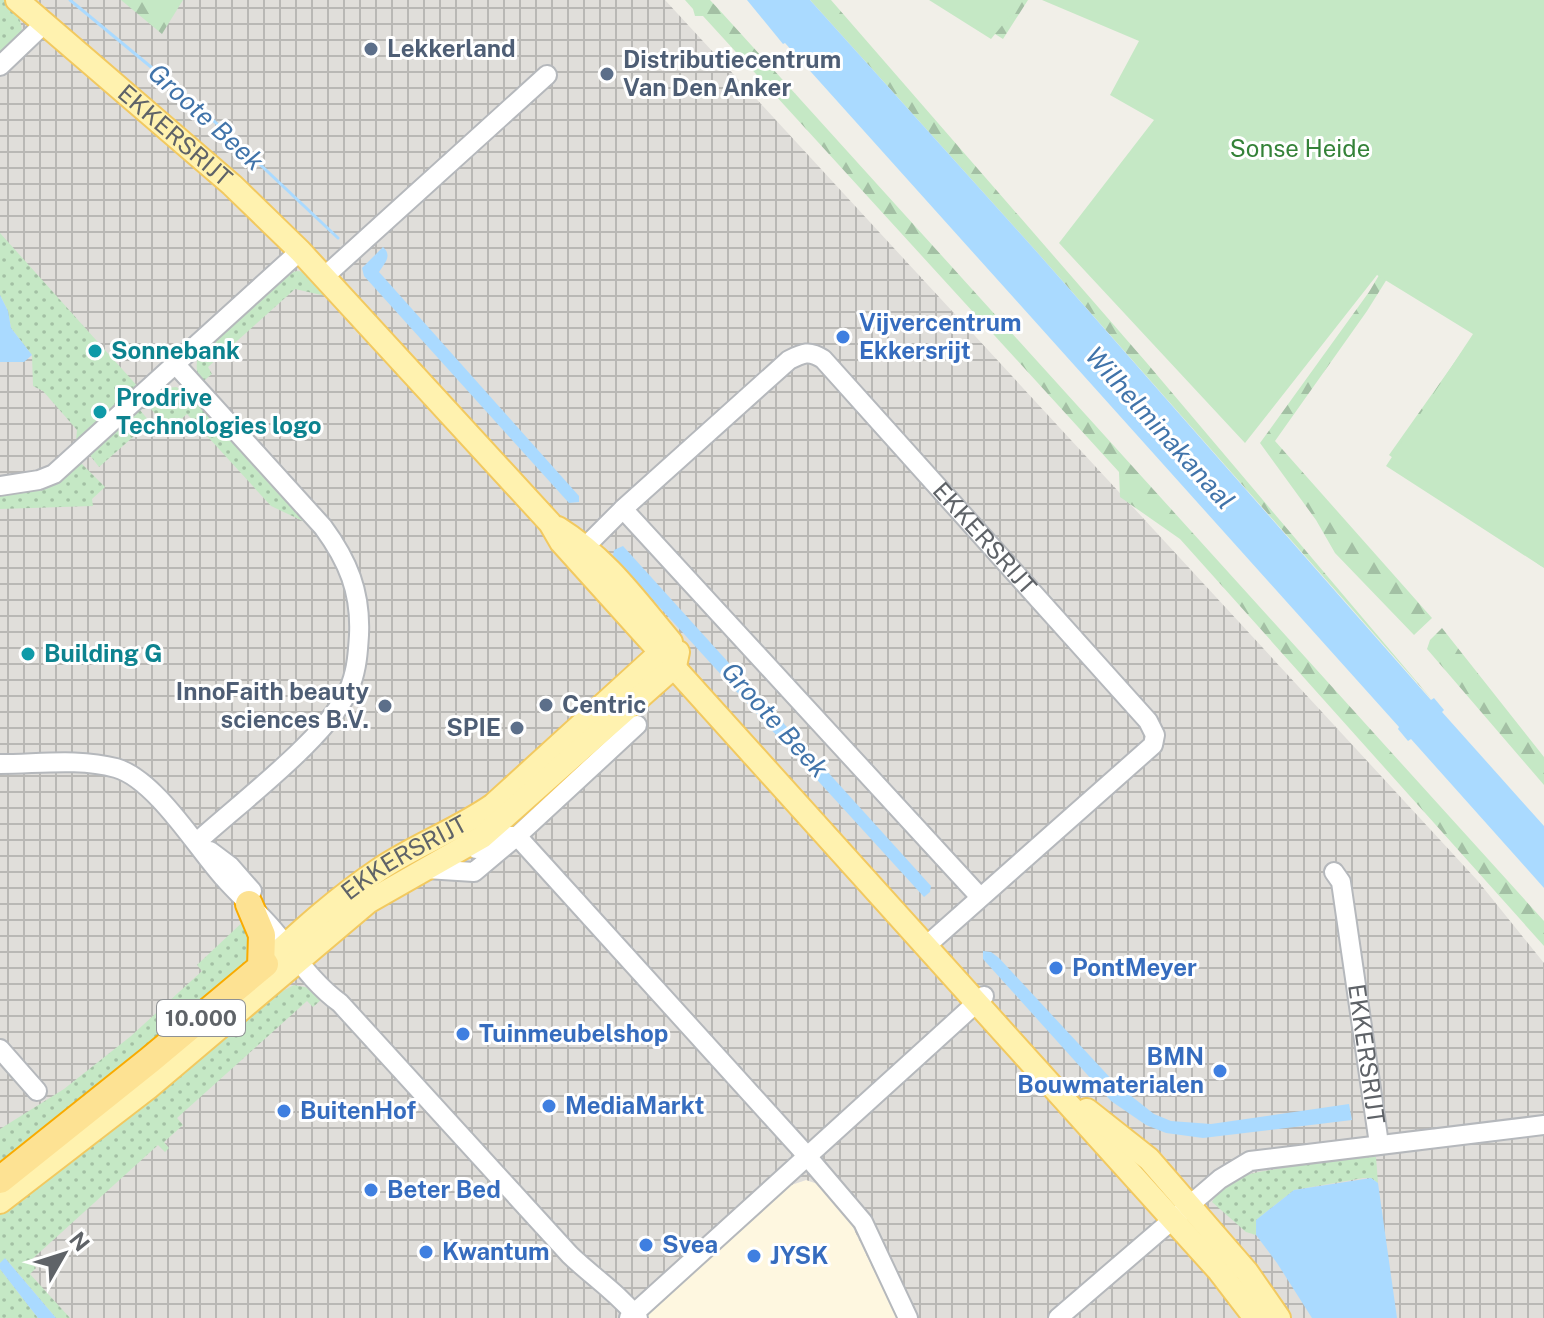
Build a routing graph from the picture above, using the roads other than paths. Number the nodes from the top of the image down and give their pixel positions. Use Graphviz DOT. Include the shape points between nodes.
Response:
graph roads {
  1 [pos="17,0"];
  2 [pos="44,24"];
  3 [pos="0,66"];
  4 [pos="547,75"];
  5 [pos="300,251"];
  6 [pos="325,276"];
  7 [pos="177,366"];
  8 [pos="0,486"];
  9 [pos="623,509"];
  10 [pos="580,551"];
  11 [pos="671,656"];
  12 [pos="637,725"];
  13 [pos="0,764"];
  14 [pos="517,836"];
  15 [pos="197,842"];
  16 [pos="461,849"];
  17 [pos="426,869"];
  18 [pos="1334,872"];
  19 [pos="980,897"];
  20 [pos="249,904"];
  21 [pos="930,943"];
  22 [pos="296,950"];
  23 [pos="263,965"];
  24 [pos="981,1000"];
  25 [pos="0,1049"];
  26 [pos="37,1091"];
  27 [pos="1544,1125"];
  28 [pos="1379,1144"];
  29 [pos="808,1158"];
  30 [pos="0,1180"];
  31 [pos="0,1202"];
  32 [pos="1191,1206"];
  33 [pos="1173,1221"];
  34 [pos="631,1317"];
  35 [pos="908,1318"];
  36 [pos="1058,1318"];
  37 [pos="1255,1318"];
  38 [pos="1279,1318"];
  1 -- 2 [label="main road, EKKERSRIJT"];
  2 -- 3 [label="street"];
  2 -- 5 [label="main road, EKKERSRIJT" via="232,185"];
  4 -- 6 [label="street"];
  5 -- 6 [label="main road, EKKERSRIJT"];
  5 -- 7 [label="street"];
  6 -- 10 [label="main road, EKKERSRIJT"];
  7 -- 8 [label="street" via="54,474"];
  7 -- 15 [label="street" via="342,553 354,580 360,620 351,686 336,710 314,737"];
  9 -- 10 [label="street, EKKERSRIJT"];
  9 -- 19 [label="street"];
  9 -- 19 [label="street, EKKERSRIJT" via="789,360 803,353 823,359 1148,721 1155,735 1153,745"];
  10 -- 11 [label="main road, EKKERSRIJT" via="615,575"];
  11 -- 16 [label="main road, EKKERSRIJT / 10.000" via="509,815"];
  11 -- 21 [label="main road, EKKERSRIJT"];
  11 -- 22 [label="main road, EKKERSRIJT / 10.000" via="493,805 382,867 345,894"];
  12 -- 14 [label="street, EKKERSRIJT"];
  13 -- 15 [label="street" via="87,763 120,769 143,783"];
  14 -- 16 [label="street, EKKERSRIJT"];
  14 -- 17 [label="street, EKKERSRIJT" via="474,872"];
  14 -- 29 [label="street"];
  15 -- 20 [label="street"];
  15 -- 22 [label="street" via="230,866"];
  16 -- 17 [label="main road, EKKERSRIJT / 10.000"];
  17 -- 22 [label="main road, EKKERSRIJT / 10.000"];
  18 -- 28 [label="street, EKKERSRIJT" via="1341,882"];
  19 -- 21 [label="street, EKKERSRIJT"];
  20 -- 22 [label="street"];
  20 -- 23 [label="highway" via="262,935"];
  21 -- 24 [label="main road, EKKERSRIJT"];
  22 -- 23 [label="main road, EKKERSRIJT / 10.000"];
  22 -- 31 [label="main road, EKKERSRIJT / 10.000" via="148,1088"];
  22 -- 34 [label="street" via="322,990 340,1003 570,1255 615,1291"];
  23 -- 30 [label="highway, EKKERSRIJT / 10.000"];
  24 -- 29 [label="street"];
  24 -- 32 [label="main road, EKKERSRIJT" via="1089,1112 1149,1159"];
  24 -- 33 [label="main road, EKKERSRIJT"];
  25 -- 26 [label="street"];
  27 -- 28 [label="street, EKKERSRIJT"];
  28 -- 32 [label="street, EKKERSRIJT" via="1250,1161"];
  29 -- 34 [label="street"];
  29 -- 35 [label="street" via="863,1222"];
  32 -- 33 [label="street, EKKERSRIJT"];
  32 -- 38 [label="main road, EKKERSRIJT"];
  33 -- 36 [label="street, EKKERSRIJT"];
  33 -- 37 [label="main road, EKKERSRIJT"];
}
